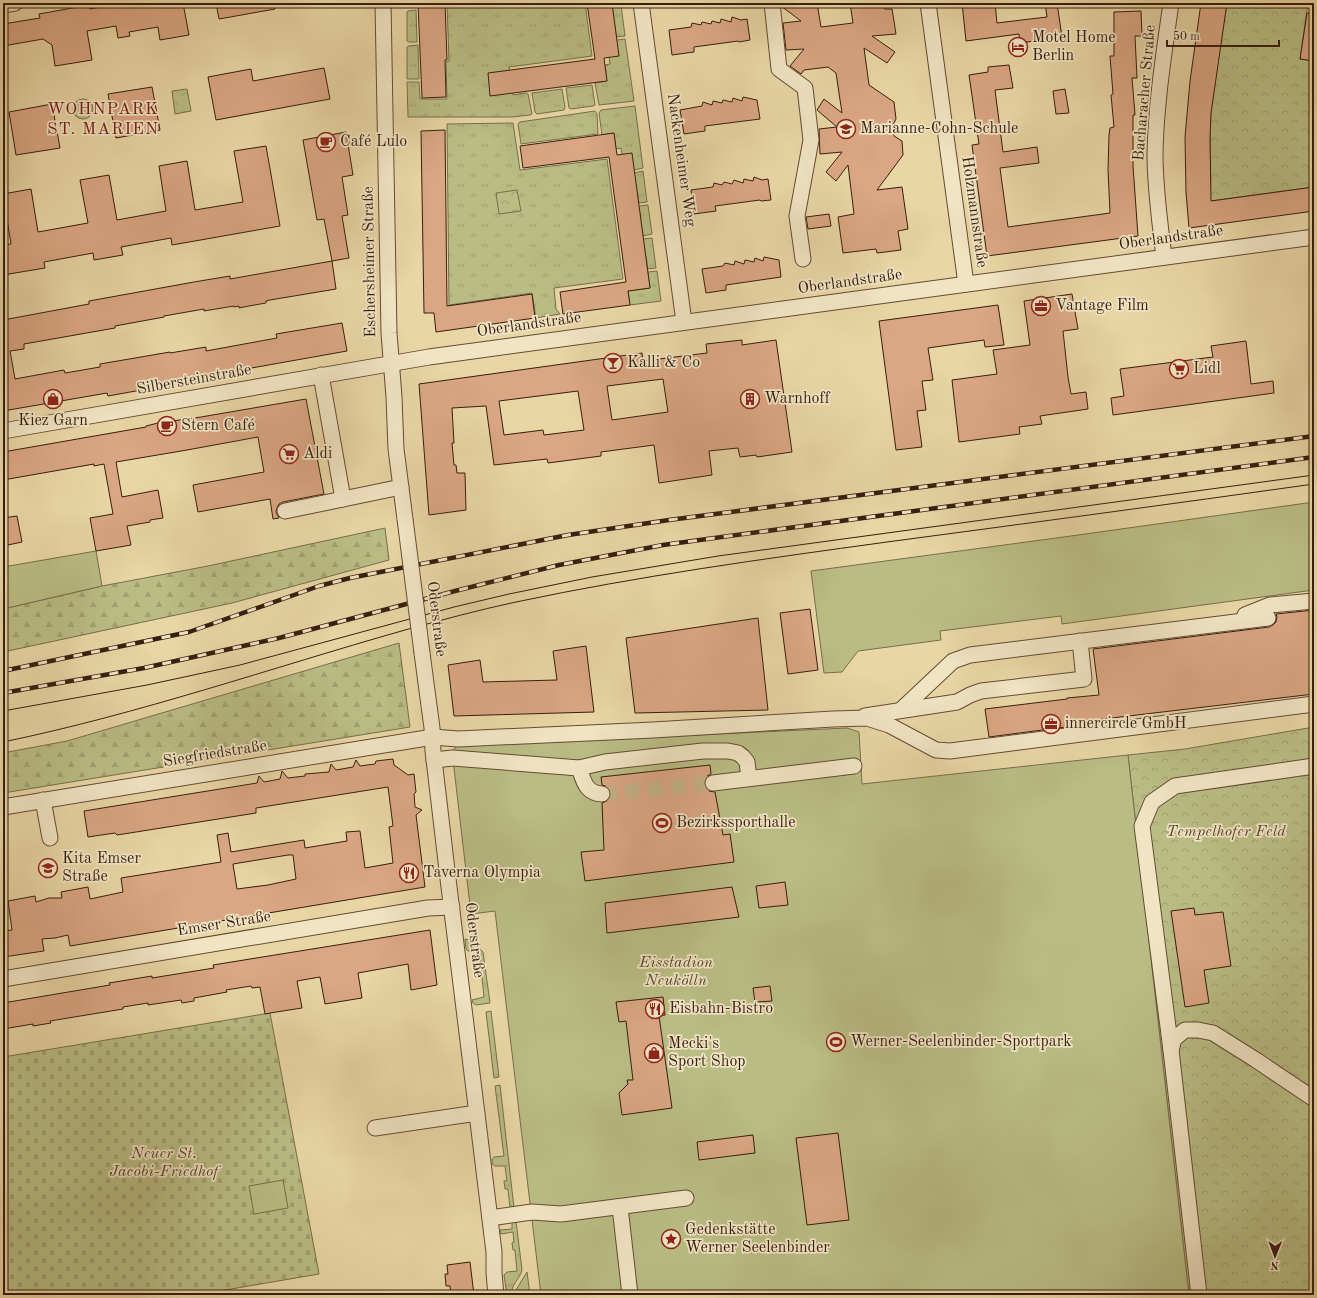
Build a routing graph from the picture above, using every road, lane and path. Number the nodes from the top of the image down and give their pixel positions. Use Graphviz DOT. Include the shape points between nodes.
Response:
graph roads {
  1 [pos="16,3"];
  2 [pos="384,3"];
  3 [pos="641,3"];
  4 [pos="772,3"];
  5 [pos="928,3"];
  6 [pos="1171,3"];
  7 [pos="3,5"];
  8 [pos="1314,236"];
  9 [pos="1164,257"];
  10 [pos="803,259"];
  11 [pos="966,284"];
  12 [pos="684,322"];
  13 [pos="392,363"];
  14 [pos="321,375"];
  15 [pos="3,431"];
  16 [pos="401,487"];
  17 [pos="343,499"];
  18 [pos="285,511"];
  19 [pos="405,519"];
  20 [pos="1314,601"];
  21 [pos="1268,618"];
  22 [pos="1220,624"];
  23 [pos="1080,641"];
  24 [pos="1314,704"];
  25 [pos="902,710"];
  26 [pos="846,719"];
  27 [pos="433,737"];
  28 [pos="434,760"];
  29 [pos="854,766"];
  30 [pos="1314,766"];
  31 [pos="579,768"];
  32 [pos="749,778"];
  33 [pos="713,783"];
  34 [pos="602,794"];
  35 [pos="43,800"];
  36 [pos="3,807"];
  37 [pos="50,838"];
  38 [pos="452,907"];
  39 [pos="3,979"];
  40 [pos="1171,1050"];
  41 [pos="1314,1099"];
  42 [pos="478,1113"];
  43 [pos="375,1128"];
  44 [pos="686,1198"];
  45 [pos="620,1207"];
  46 [pos="490,1218"];
  47 [pos="496,1295"];
  48 [pos="630,1295"];
  49 [pos="1199,1295"];
  1 -- 7 [label="street"];
  2 -- 13 [label="street, Eschersheimer Straße" via="389,333"];
  3 -- 12 [label="street, Nackenheimer Weg"];
  4 -- 10 [label="street" via="779,69 805,88 811,140 797,216"];
  5 -- 11 [label="street, Holzmannstraße"];
  6 -- 9 [label="street, Bacharacher Straße" via="1159,90 1155,154 1157,200"];
  8 -- 9 [label="street, Oberlandstraße"];
  9 -- 11 [label="street, Oberlandstraße"];
  11 -- 12 [label="street, Oberlandstraße"];
  12 -- 13 [label="street, Oberlandstraße"];
  13 -- 14 [label="street, Silbersteinstraße"];
  13 -- 16 [label="street, Eschersheimer Straße" via="396,449"];
  14 -- 15 [label="street, Silbersteinstraße"];
  14 -- 17 [label="street"];
  16 -- 17 [label="street"];
  16 -- 19 [label="street, Eschersheimer Straße"];
  17 -- 18 [label="street"];
  19 -- 27 [label="street, Oderstraße, bridge"];
  20 -- 22 [label="street" via="1270,605"];
  21 -- 22 [label="street"];
  22 -- 23 [label="street"];
  23 -- 25 [label="street" via="970,655 953,661"];
  23 -- 25 [label="street" via="1084,679 981,691 957,702"];
  24 -- 26 [label="street" via="950,751 936,750 889,725 867,718"];
  25 -- 26 [label="street"];
  26 -- 27 [label="street, Siegfriedstraße" via="620,732 458,739"];
  27 -- 28 [label="street, Oderstraße"];
  27 -- 35 [label="street, Siegfriedstraße"];
  28 -- 31 [label="street" via="453,758"];
  28 -- 38 [label="street, Oderstraße"];
  29 -- 32 [label="street"];
  30 -- 40 [label="street" via="1175,786 1152,802 1142,826"];
  31 -- 32 [label="street" via="605,762 703,751 728,751 738,753 747,762"];
  31 -- 34 [label="street" via="586,787 596,794"];
  32 -- 33 [label="street"];
  35 -- 36 [label="street, Siegfriedstraße"];
  35 -- 37 [label="street"];
  38 -- 39 [label="street, Emser Straße" via="428,908"];
  38 -- 42 [label="street, Oderstraße"];
  40 -- 41 [label="street" via="1174,1039 1185,1030 1213,1033"];
  40 -- 49 [label="street"];
  42 -- 43 [label="street"];
  42 -- 46 [label="street, Oderstraße"];
  44 -- 45 [label="street"];
  45 -- 46 [label="street" via="561,1214 532,1212"];
  45 -- 48 [label="street"];
  46 -- 47 [label="street, Oderstraße"];
}
